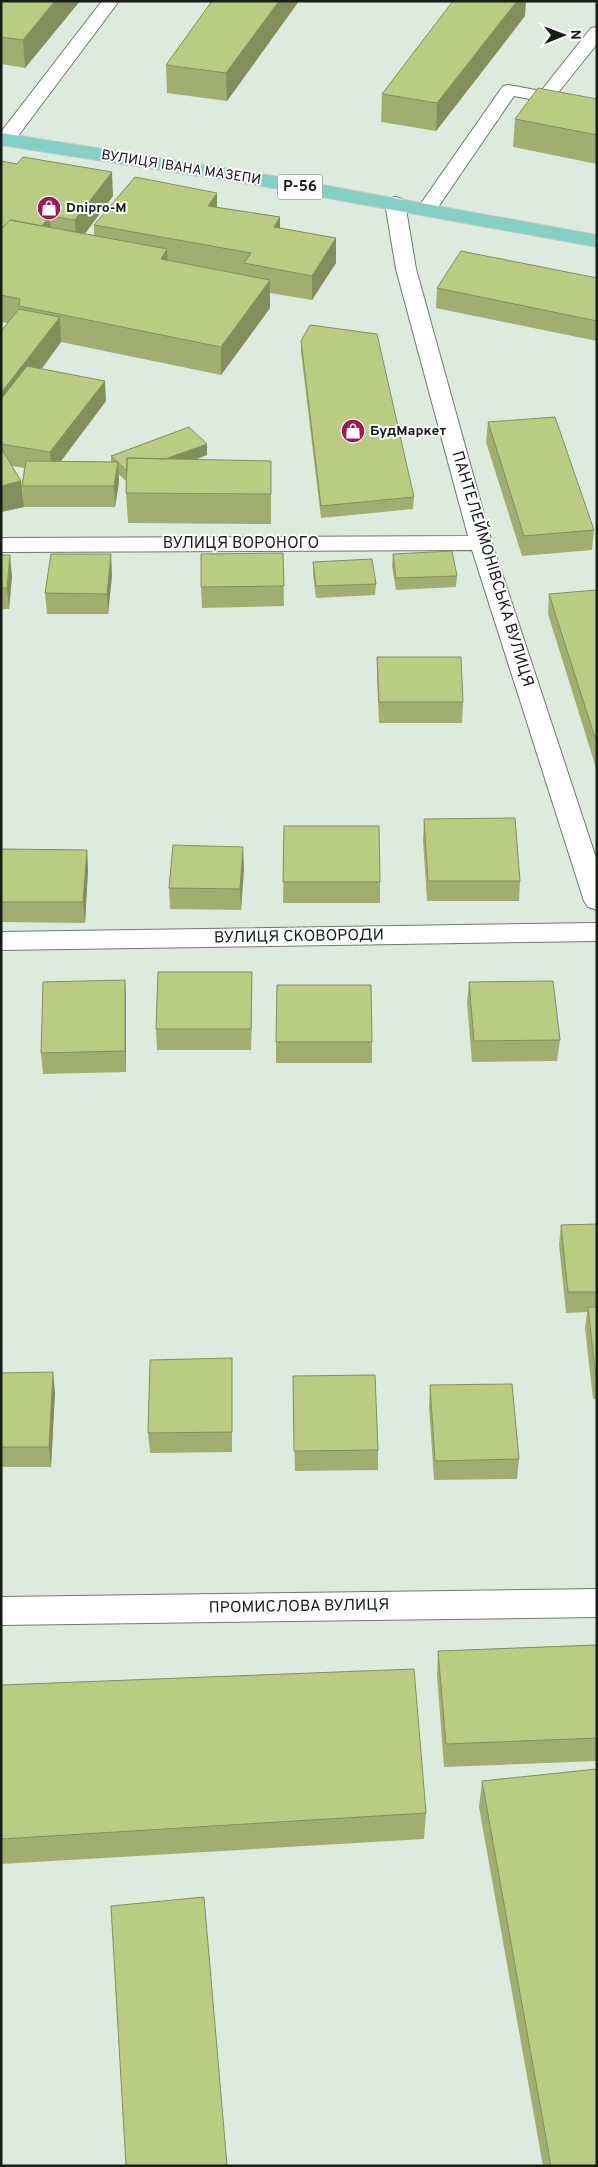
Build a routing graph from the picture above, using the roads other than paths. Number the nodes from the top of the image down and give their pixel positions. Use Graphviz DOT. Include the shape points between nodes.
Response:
graph roads {
  1 [pos="112,1"];
  2 [pos="597,32"];
  3 [pos="545,97"];
  4 [pos="597,106"];
  5 [pos="3,140"];
  6 [pos="395,203"];
  7 [pos="428,209"];
  8 [pos="597,241"];
  9 [pos="481,543"];
  10 [pos="1,545"];
  11 [pos="597,901"];
  12 [pos="597,932"];
  13 [pos="1,942"];
  14 [pos="597,1603"];
  15 [pos="1,1611"];
  1 -- 5 [label="street"];
  2 -- 3 [label="street"];
  3 -- 4 [label="street"];
  3 -- 7 [label="street" via="510,90"];
  5 -- 6 [label="main road, ВУЛИЦЯ ІВАНА МАЗЕПИ / Р-56"];
  6 -- 7 [label="main road, ВУЛИЦЯ ІВАНА МАЗЕПИ / Р-56"];
  6 -- 9 [label="street, ПАНТЕЛЕЙМОНІВСЬКА ВУЛИЦЯ" via="406,269"];
  7 -- 8 [label="main road, ВУЛИЦЯ ІВАНА МАЗЕПИ / Р-56"];
  9 -- 10 [label="street, ВУЛИЦЯ ВОРОНОГО"];
  9 -- 11 [label="street, ПАНТЕЛЕЙМОНІВСЬКА ВУЛИЦЯ"];
  12 -- 13 [label="street, ВУЛИЦЯ СКОВОРОДИ"];
  14 -- 15 [label="street, ПРОМИСЛОВА ВУЛИЦЯ"];
}
